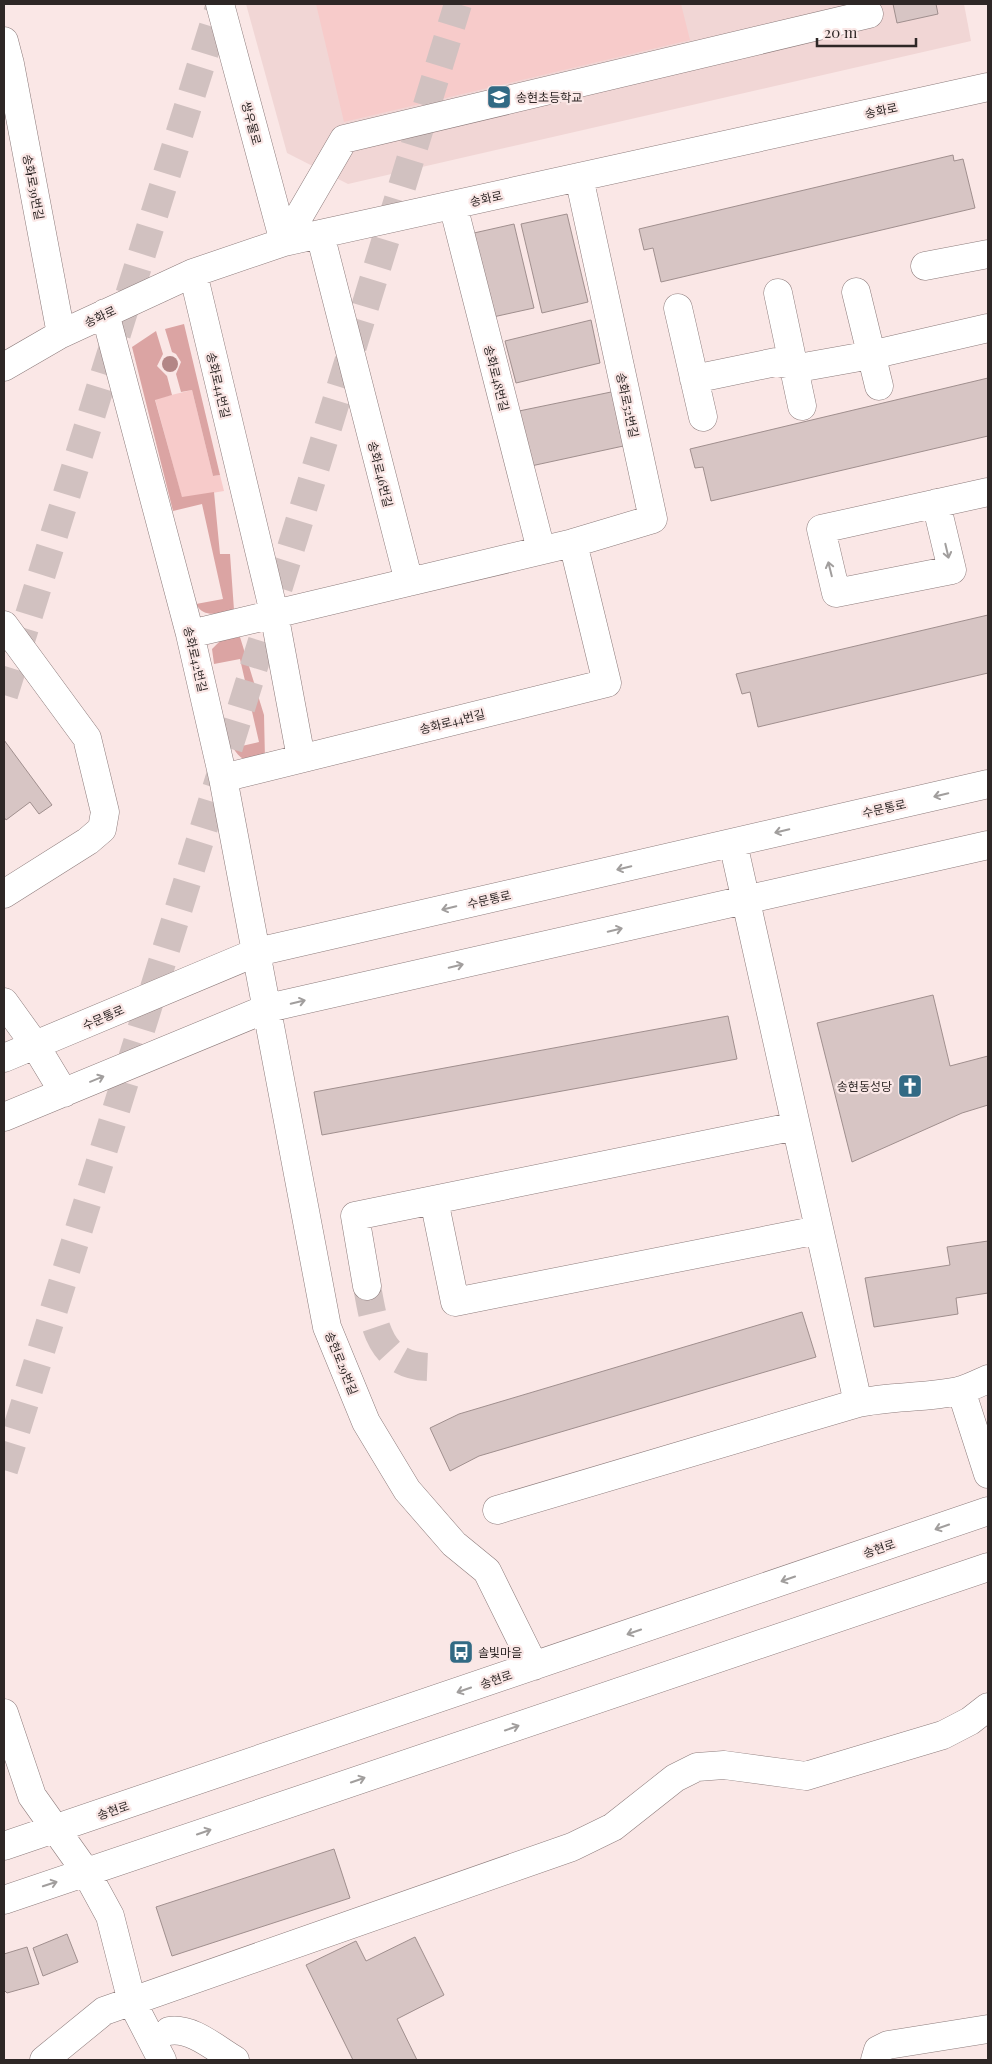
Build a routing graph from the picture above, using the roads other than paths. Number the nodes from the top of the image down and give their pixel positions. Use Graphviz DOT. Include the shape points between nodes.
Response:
graph roads {
  1 [pos="220,4"];
  2 [pos="869,14"];
  3 [pos="4,41"];
  4 [pos="988,87"];
  5 [pos="579,177"];
  6 [pos="454,205"];
  7 [pos="320,234"];
  8 [pos="284,242"];
  9 [pos="988,254"];
  10 [pos="925,266"];
  11 [pos="193,273"];
  12 [pos="856,292"];
  13 [pos="778,293"];
  14 [pos="678,308"];
  15 [pos="105,313"];
  16 [pos="988,328"];
  17 [pos="62,334"];
  18 [pos="871,355"];
  19 [pos="793,365"];
  20 [pos="4,367"];
  21 [pos="694,379"];
  22 [pos="879,386"];
  23 [pos="802,406"];
  24 [pos="703,416"];
  25 [pos="988,492"];
  26 [pos="936,503"];
  27 [pos="573,543"];
  28 [pos="541,550"];
  29 [pos="409,582"];
  30 [pos="274,613"];
  31 [pos="4,625"];
  32 [pos="190,634"];
  33 [pos="301,758"];
  34 [pos="223,778"];
  35 [pos="988,784"];
  36 [pos="733,843"];
  37 [pos="988,845"];
  38 [pos="4,894"];
  39 [pos="746,900"];
  40 [pos="257,952"];
  41 [pos="4,1002"];
  42 [pos="268,1008"];
  43 [pos="35,1045"];
  44 [pos="4,1058"];
  45 [pos="64,1093"];
  46 [pos="4,1117"];
  47 [pos="796,1126"];
  48 [pos="434,1200"];
  49 [pos="818,1230"];
  50 [pos="367,1286"];
  51 [pos="988,1379"];
  52 [pos="961,1390"];
  53 [pos="858,1403"];
  54 [pos="988,1474"];
  55 [pos="497,1510"];
  56 [pos="988,1512"];
  57 [pos="988,1567"];
  58 [pos="534,1666"];
  59 [pos="988,1707"];
  60 [pos="4,1713"];
  61 [pos="56,1829"];
  62 [pos="4,1846"];
  63 [pos="86,1872"];
  64 [pos="4,1900"];
  65 [pos="132,2002"];
  66 [pos="988,2029"];
  67 [pos="169,2031"];
  68 [pos="44,2060"];
  69 [pos="162,2060"];
  70 [pos="235,2060"];
  71 [pos="875,2060"];
  1 -- 8 [label="street, 쌍우물로"];
  2 -- 8 [label="street" via="344,139"];
  3 -- 17 [label="street, 송화로39번길"];
  4 -- 5 [label="street, 송화로"];
  5 -- 6 [label="street, 송화로"];
  5 -- 27 [label="street, 송화로52번길" via="653,519"];
  6 -- 7 [label="street, 송화로"];
  6 -- 28 [label="street, 송화로48번길"];
  7 -- 8 [label="street, 송화로"];
  7 -- 29 [label="street, 송화로46번길"];
  8 -- 11 [label="street, 송화로"];
  9 -- 10 [label="street"];
  11 -- 15 [label="street, 송화로"];
  11 -- 30 [label="street, 송화로44번길"];
  12 -- 18 [label="street"];
  13 -- 19 [label="street"];
  14 -- 21 [label="street"];
  15 -- 17 [label="street, 송화로"];
  15 -- 32 [label="street, 송화로42번길"];
  16 -- 18 [label="street"];
  17 -- 20 [label="street, 송화로"];
  18 -- 19 [label="street" via="804,367"];
  18 -- 22 [label="street"];
  19 -- 21 [label="street" via="776,362"];
  19 -- 23 [label="street"];
  21 -- 24 [label="street"];
  25 -- 26 [label="street"];
  26 -- 26 [label="street, one-way" via="952,570 836,593 821,529"];
  27 -- 28 [label="street, 송화로52번길"];
  27 -- 33 [label="street, 송화로44번길" via="607,683"];
  28 -- 29 [label="street"];
  29 -- 30 [label="street"];
  30 -- 32 [label="street"];
  30 -- 33 [label="street, 송화로44번길"];
  31 -- 38 [label="street" via="87,738 105,812 102,830"];
  32 -- 34 [label="street, 송화로42번길"];
  33 -- 34 [label="street"];
  34 -- 40 [label="street, 송화로42번길"];
  35 -- 36 [label="street, 수문통로, one-way"];
  36 -- 39 [label="street"];
  36 -- 40 [label="street, 수문통로, one-way"];
  37 -- 39 [label="street"];
  42 -- 39 [label="street, one-way"];
  39 -- 47 [label="street"];
  40 -- 42 [label="street, 송화로42번길"];
  40 -- 43 [label="street, 수문통로"];
  41 -- 43 [label="street"];
  45 -- 42 [label="street, one-way"];
  42 -- 58 [label="street, 송현로29번길" via="327,1327 366,1422 407,1490 454,1544 487,1571"];
  43 -- 44 [label="street, 수문통로"];
  43 -- 45 [label="street"];
  45 -- 46 [label="street"];
  47 -- 48 [label="street"];
  47 -- 49 [label="street"];
  48 -- 49 [label="street" via="455,1302"];
  48 -- 50 [label="street" via="355,1216"];
  49 -- 53 [label="street"];
  51 -- 52 [label="street"];
  52 -- 53 [label="street"];
  52 -- 54 [label="street"];
  53 -- 55 [label="street"];
  56 -- 58 [label="street, 송현로, one-way"];
  63 -- 57 [label="street, one-way"];
  58 -- 61 [label="street, 송현로, one-way"];
  59 -- 65 [label="street" via="943,1735 806,1776 724,1765 696,1767 676,1778 613,1827 572,1847"];
  60 -- 61 [label="street" via="32,1796"];
  61 -- 62 [label="street, 송현로"];
  61 -- 63 [label="street"];
  64 -- 63 [label="street, one-way"];
  63 -- 65 [label="street" via="110,1916"];
  65 -- 68 [label="street" via="104,2012"];
  65 -- 69 [label="street"];
  66 -- 71 [label="street" via="888,2045 878,2050"];
  67 -- 70 [label="street" via="180,2029 190,2033"];
}
